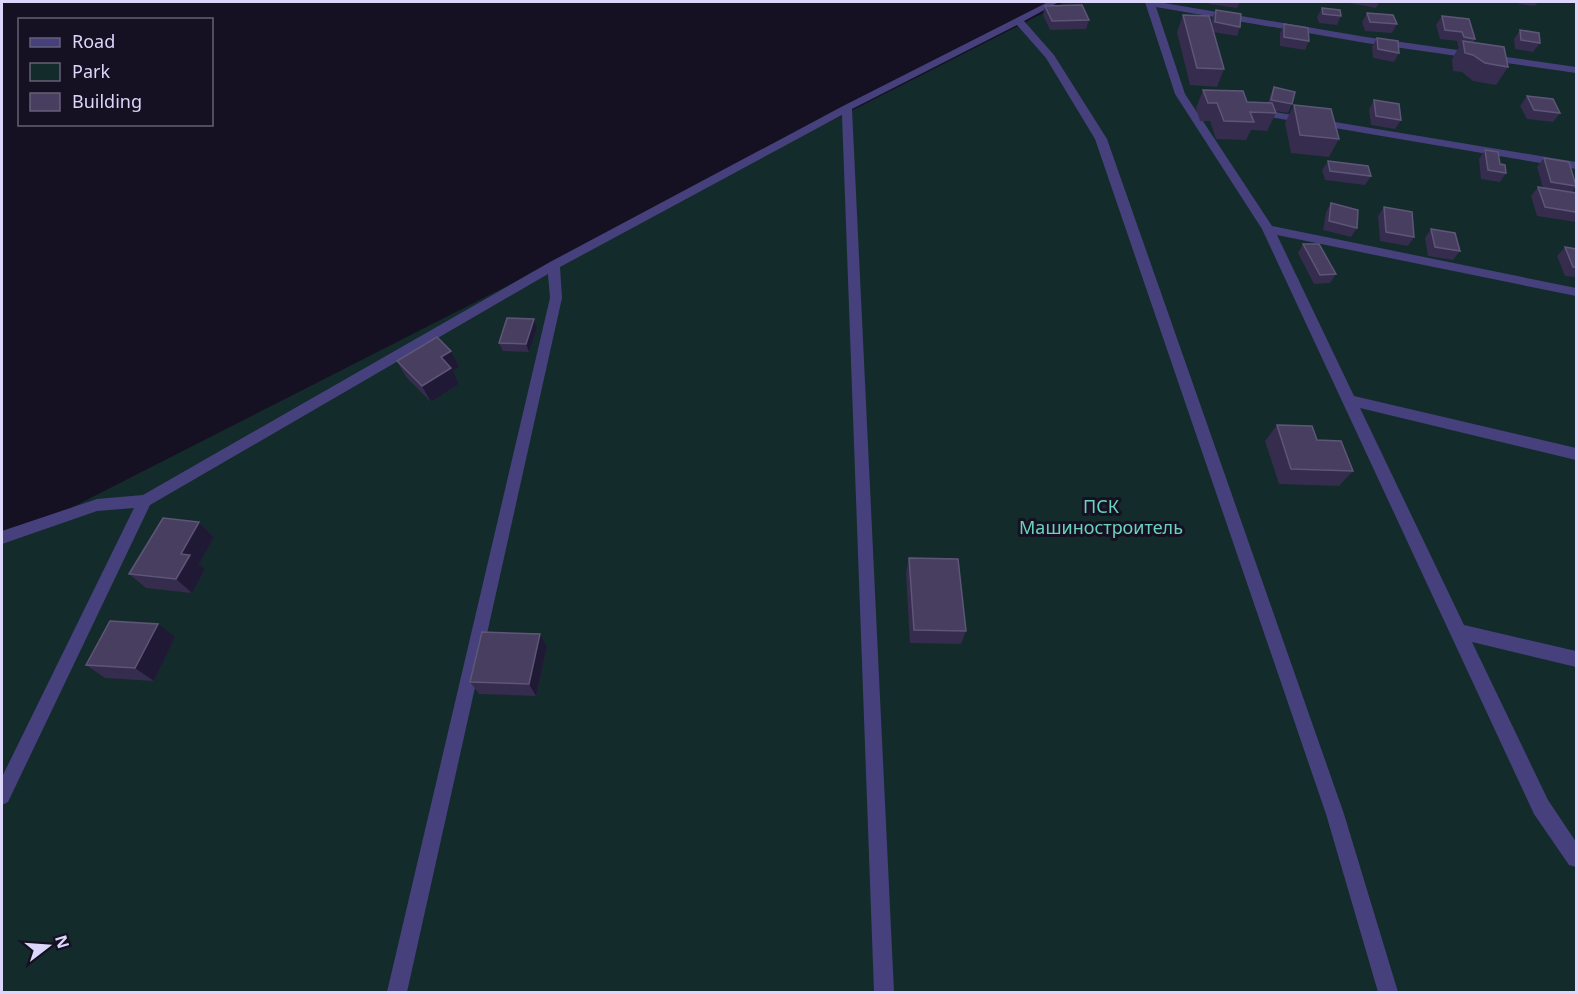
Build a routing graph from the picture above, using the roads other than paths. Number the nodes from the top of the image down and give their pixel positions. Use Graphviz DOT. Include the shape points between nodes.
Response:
graph roads {
  1 [pos="1054,2"];
  2 [pos="1150,2"];
  3 [pos="1018,20"];
  4 [pos="1576,70"];
  5 [pos="847,108"];
  6 [pos="1241,109"];
  7 [pos="1576,166"];
  8 [pos="1268,229"];
  9 [pos="554,265"];
  10 [pos="1576,292"];
  11 [pos="1352,401"];
  12 [pos="1576,454"];
  13 [pos="145,501"];
  14 [pos="2,537"];
  15 [pos="1459,631"];
  16 [pos="1576,660"];
  17 [pos="2,796"];
  18 [pos="1576,858"];
  19 [pos="397,993"];
  20 [pos="884,993"];
  21 [pos="1388,993"];
  1 -- 3 [label="street"];
  2 -- 4 [label="street" via="1366,40"];
  2 -- 8 [label="street" via="1189,100"];
  3 -- 5 [label="street"];
  3 -- 21 [label="street" via="1050,57 1101,139 1335,814"];
  5 -- 9 [label="street"];
  5 -- 20 [label="street"];
  6 -- 7 [label="street"];
  8 -- 10 [label="street"];
  8 -- 11 [label="street"];
  9 -- 13 [label="street"];
  9 -- 19 [label="street" via="556,298"];
  11 -- 12 [label="street"];
  11 -- 15 [label="street"];
  13 -- 14 [label="street" via="97,505"];
  13 -- 17 [label="street"];
  15 -- 16 [label="street"];
  15 -- 18 [label="street" via="1541,807"];
}
